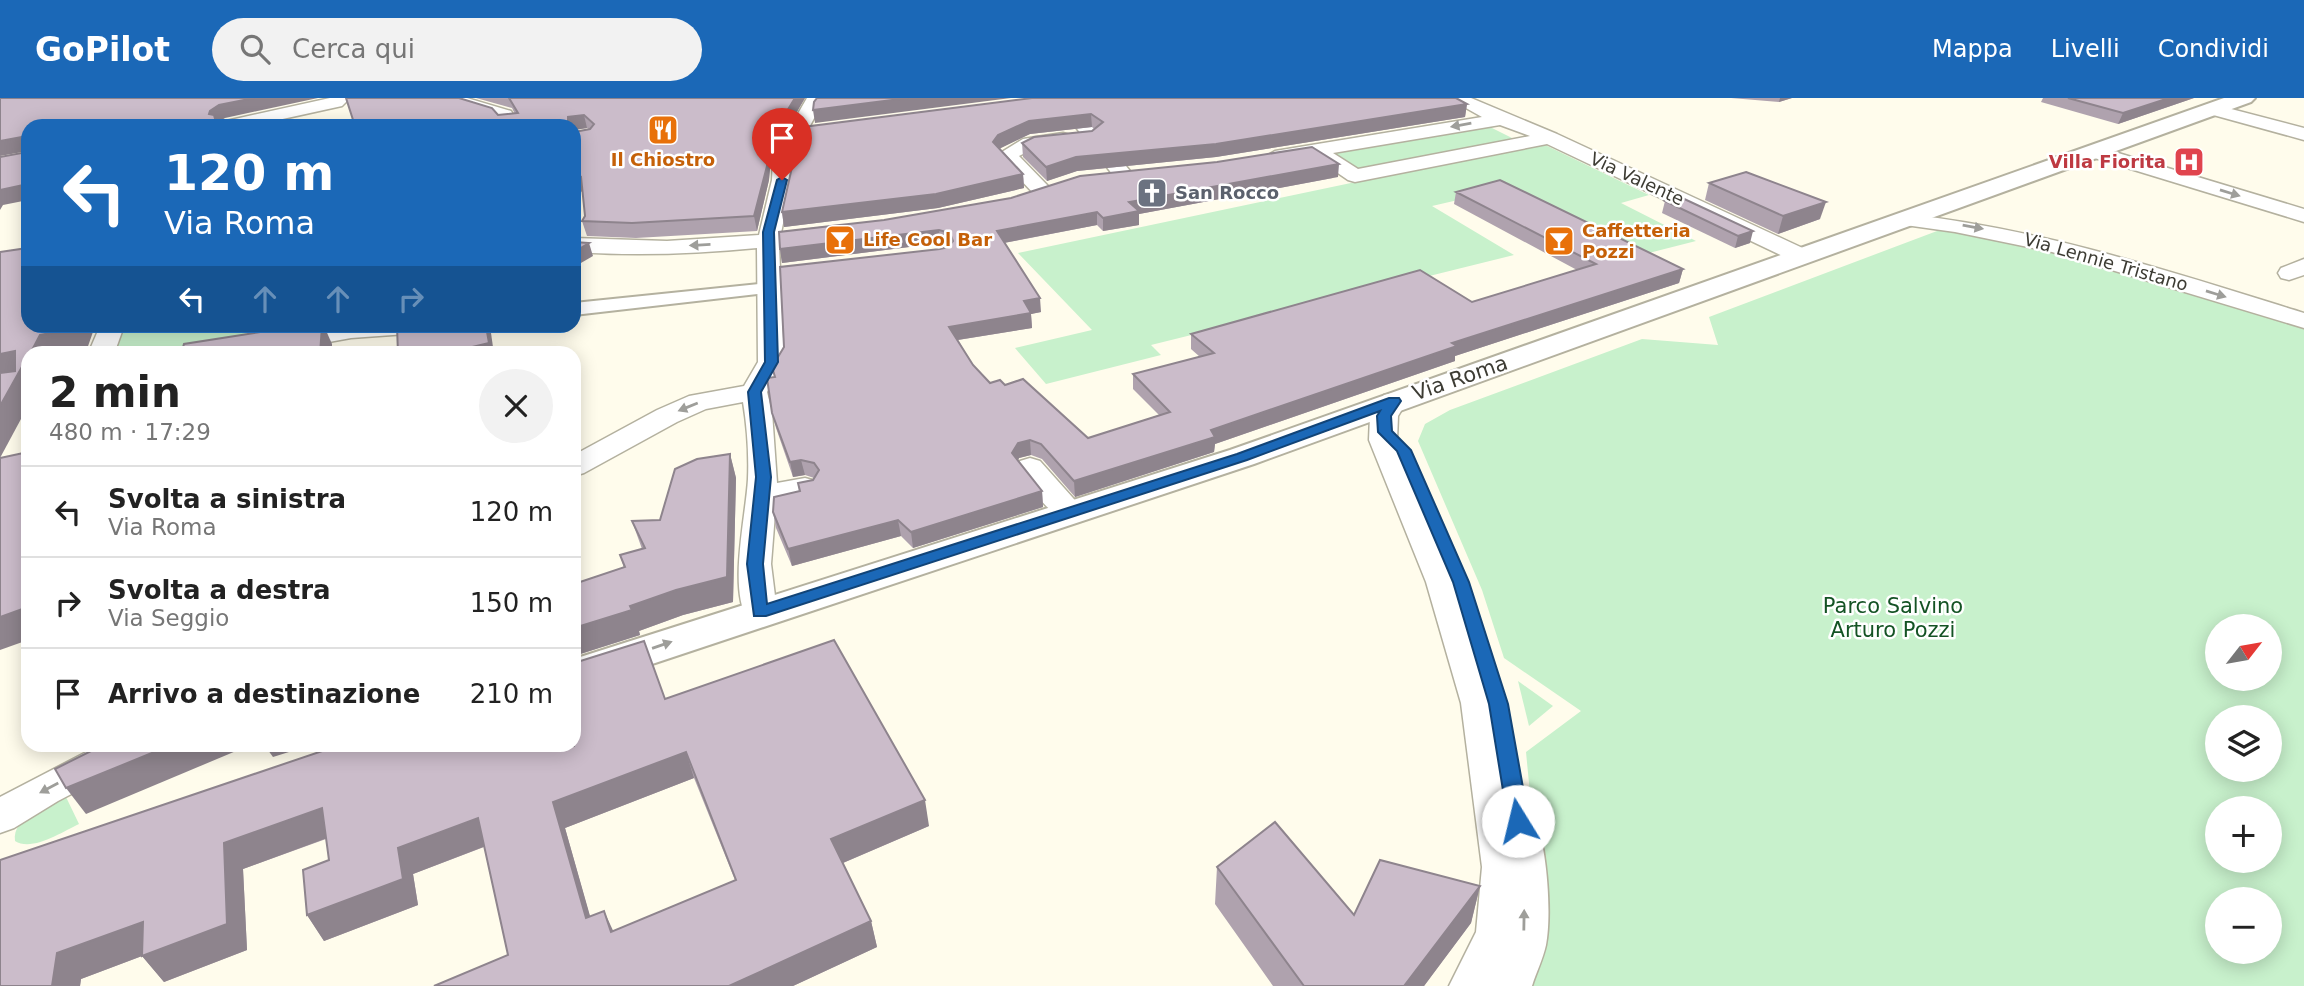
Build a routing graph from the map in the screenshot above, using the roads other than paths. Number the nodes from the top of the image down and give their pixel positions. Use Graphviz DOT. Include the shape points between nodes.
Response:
graph roads {
  1 [pos="449,98"];
  2 [pos="816,98"];
  3 [pos="1457,98"];
  4 [pos="2244,98"];
  5 [pos="339,99"];
  6 [pos="1057,99"];
  7 [pos="1032,103"];
  8 [pos="2212,109"];
  9 [pos="259,119"];
  10 [pos="347,119"];
  11 [pos="507,119"];
  12 [pos="1500,119"];
  13 [pos="818,130"];
  14 [pos="797,133"];
  15 [pos="2304,134"];
  16 [pos="1092,136"];
  17 [pos="1550,138"];
  18 [pos="1316,150"];
  19 [pos="2095,152"];
  20 [pos="1254,160"];
  21 [pos="1100,178"];
  22 [pos="1022,199"];
  23 [pos="2304,216"];
  24 [pos="1905,220"];
  25 [pos="839,231"];
  26 [pos="768,241"];
  27 [pos="581,245"];
  28 [pos="1801,256"];
  29 [pos="777,278"];
  30 [pos="581,308"];
  31 [pos="2304,321"];
  32 [pos="390,333"];
  33 [pos="350,342"];
  34 [pos="305,346"];
  35 [pos="754,392"];
  36 [pos="1390,417"];
  37 [pos="581,463"];
  38 [pos="1030,467"];
  39 [pos="805,487"];
  40 [pos="764,494"];
  41 [pos="1070,513"];
  42 [pos="760,612"];
  43 [pos="581,673"];
  44 [pos="119,752"];
  45 [pos="0,817"];
  46 [pos="1485,985"];
  1 -- 11 [label="street"];
  2 -- 14 [label="street"];
  3 -- 12 [label="street, Via Valente"];
  4 -- 8 [label="street, Via Roma"];
  5 -- 9 [label="street"];
  5 -- 10 [label="street"];
  6 -- 7 [label="street"];
  6 -- 16 [label="street"];
  8 -- 15 [label="street"];
  8 -- 19 [label="street, Via Roma"];
  12 -- 17 [label="street, Via Valente"];
  12 -- 18 [label="street, one-way"];
  13 -- 14 [label="street"];
  14 -- 26 [label="street" via="783,157"];
  16 -- 21 [label="street" via="1132,175"];
  16 -- 22 [label="street" via="1030,144 1007,155 1050,189"];
  17 -- 18 [label="street" via="1355,176"];
  17 -- 28 [label="street, Via Valente"];
  18 -- 20 [label="street"];
  19 -- 23 [label="street, one-way"];
  19 -- 24 [label="street, Via Roma"];
  24 -- 28 [label="street, Via Roma"];
  24 -- 31 [label="street, Via Lennie Tristano, one-way" via="1988,230"];
  25 -- 26 [label="street"];
  26 -- 27 [label="street, one-way" via="636,248"];
  26 -- 29 [label="street"];
  28 -- 36 [label="street, Via Roma"];
  29 -- 30 [label="street"];
  29 -- 35 [label="street" via="771,362"];
  32 -- 33 [label="street"];
  33 -- 34 [label="street"];
  35 -- 37 [label="street, one-way" via="699,402"];
  35 -- 40 [label="street"];
  36 -- 41 [label="street, Via Roma" via="1242,457"];
  36 -- 46 [label="street" via="1386,451 1442,582 1479,704 1503,867 1498,933"];
  38 -- 41 [label="street"];
  39 -- 40 [label="street"];
  40 -- 42 [label="street" via="755,564"];
  41 -- 42 [label="street, Via Roma"];
  43 -- 42 [label="street, Via Roma, one-way"];
  44 -- 45 [label="street, one-way"];
}
